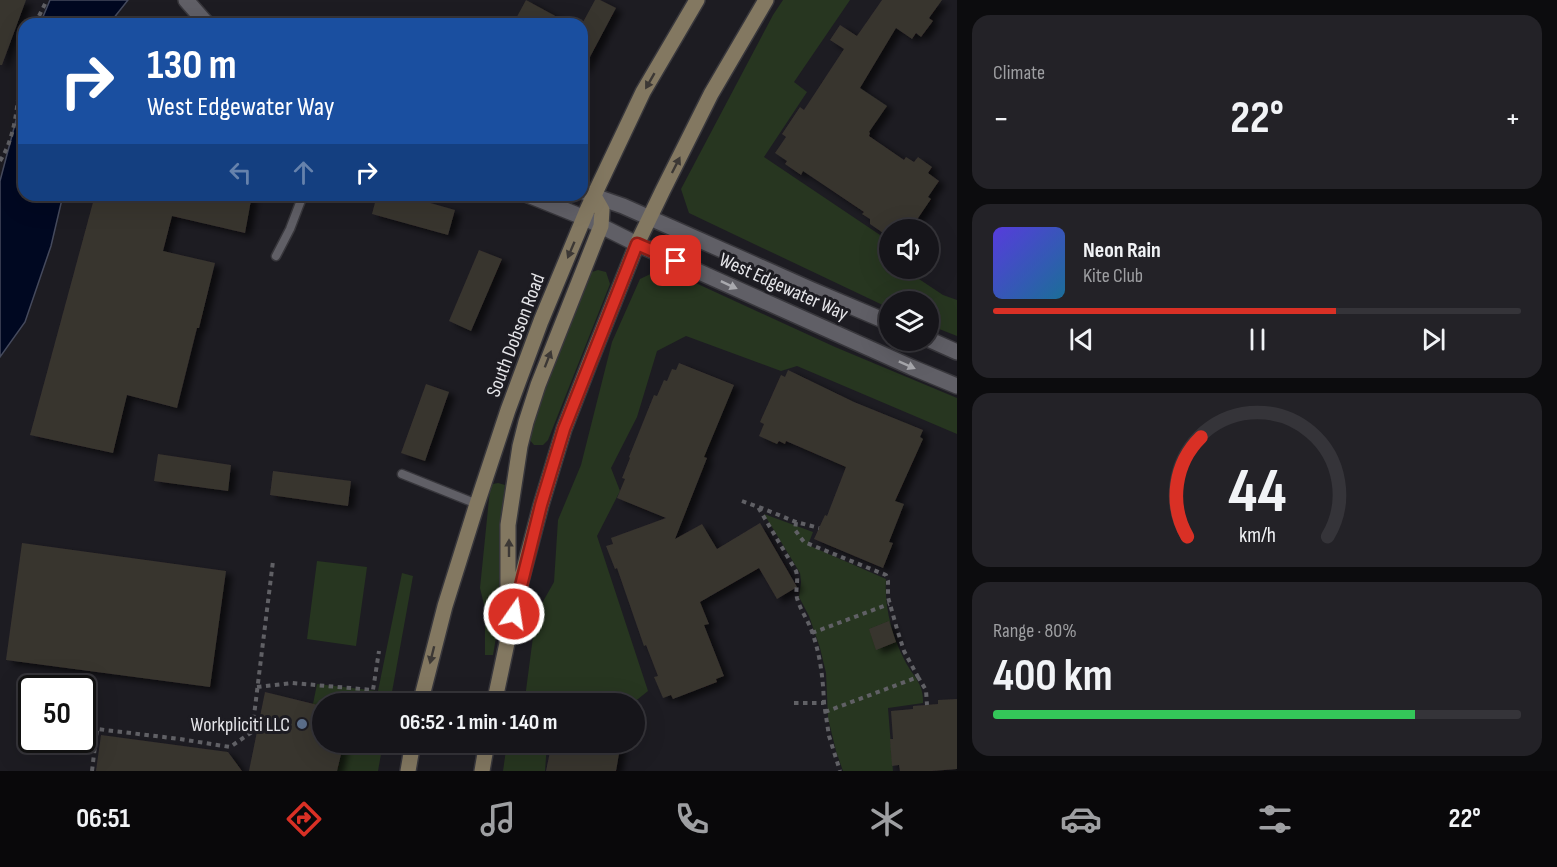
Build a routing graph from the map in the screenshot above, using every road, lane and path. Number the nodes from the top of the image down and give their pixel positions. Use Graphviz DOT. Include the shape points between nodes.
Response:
graph roads {
  1 [pos="47,0"];
  2 [pos="186,0"];
  3 [pos="697,0"];
  4 [pos="766,0"];
  5 [pos="38,18"];
  6 [pos="202,18"];
  7 [pos="18,103"];
  8 [pos="0,161"];
  9 [pos="588,193"];
  10 [pos="301,201"];
  11 [pos="543,201"];
  12 [pos="587,201"];
  13 [pos="585,218"];
  14 [pos="650,218"];
  15 [pos="601,226"];
  16 [pos="637,244"];
  17 [pos="276,256"];
  18 [pos="879,318"];
  19 [pos="939,344"];
  20 [pos="957,352"];
  21 [pos="957,386"];
  22 [pos="402,474"];
  23 [pos="742,501"];
  24 [pos="477,504"];
  25 [pos="758,507"];
  26 [pos="796,522"];
  27 [pos="819,528"];
  28 [pos="273,561"];
  29 [pos="890,604"];
  30 [pos="813,633"];
  31 [pos="506,648"];
  32 [pos="379,651"];
  33 [pos="918,677"];
  34 [pos="257,687"];
  35 [pos="423,693"];
  36 [pos="496,693"];
  37 [pos="794,703"];
  38 [pos="824,703"];
  39 [pos="927,705"];
  40 [pos="825,712"];
  41 [pos="411,753"];
  42 [pos="485,753"];
  43 [pos="92,771"];
  44 [pos="408,771"];
  45 [pos="482,771"];
  46 [pos="840,771"];
  1 -- 5 [label="path"];
  2 -- 6 [label="street"];
  3 -- 9 [label="main road, South Dobson Road, one-way"];
  14 -- 4 [label="main road, one-way" via="711,94"];
  7 -- 8 [label="path" via="14,129"];
  9 -- 14 [label="street, West Edgewater Way"];
  9 -- 15 [label="main road" via="602,210"];
  10 -- 17 [label="lane"];
  11 -- 13 [label="street, West Edgewater Way"];
  12 -- 13 [label="main road, South Dobson Road"];
  13 -- 15 [label="street, West Edgewater Way"];
  13 -- 24 [label="main road, South Dobson Road, one-way" via="541,321"];
  14 -- 16 [label="main road"];
  14 -- 18 [label="street, West Edgewater Way"];
  15 -- 16 [label="street, West Edgewater Way"];
  31 -- 15 [label="main road, one-way" via="508,525 525,422"];
  16 -- 21 [label="street, West Edgewater Way, one-way"];
  16 -- 31 [label="main road" via="564,429"];
  19 -- 20 [label="street"];
  22 -- 24 [label="lane"];
  23 -- 25 [label="path"];
  24 -- 35 [label="main road, South Dobson Road, one-way"];
  25 -- 26 [label="path"];
  25 -- 30 [label="path" via="796,571 796,597"];
  26 -- 27 [label="path"];
  26 -- 29 [label="path" via="795,530 804,542 886,575"];
  28 -- 34 [label="path"];
  29 -- 30 [label="path"];
  29 -- 33 [label="path" via="904,651"];
  30 -- 38 [label="path" via="823,676"];
  31 -- 36 [label="main road"];
  32 -- 34 [label="path" via="374,690 292,683"];
  33 -- 39 [label="path" via="926,690"];
  33 -- 40 [label="path"];
  34 -- 43 [label="path" via="252,732 230,747 97,729"];
  37 -- 38 [label="path"];
  38 -- 40 [label="path"];
  40 -- 46 [label="path"];
  41 -- 44 [label="main road"];
  42 -- 45 [label="main road"];
}
